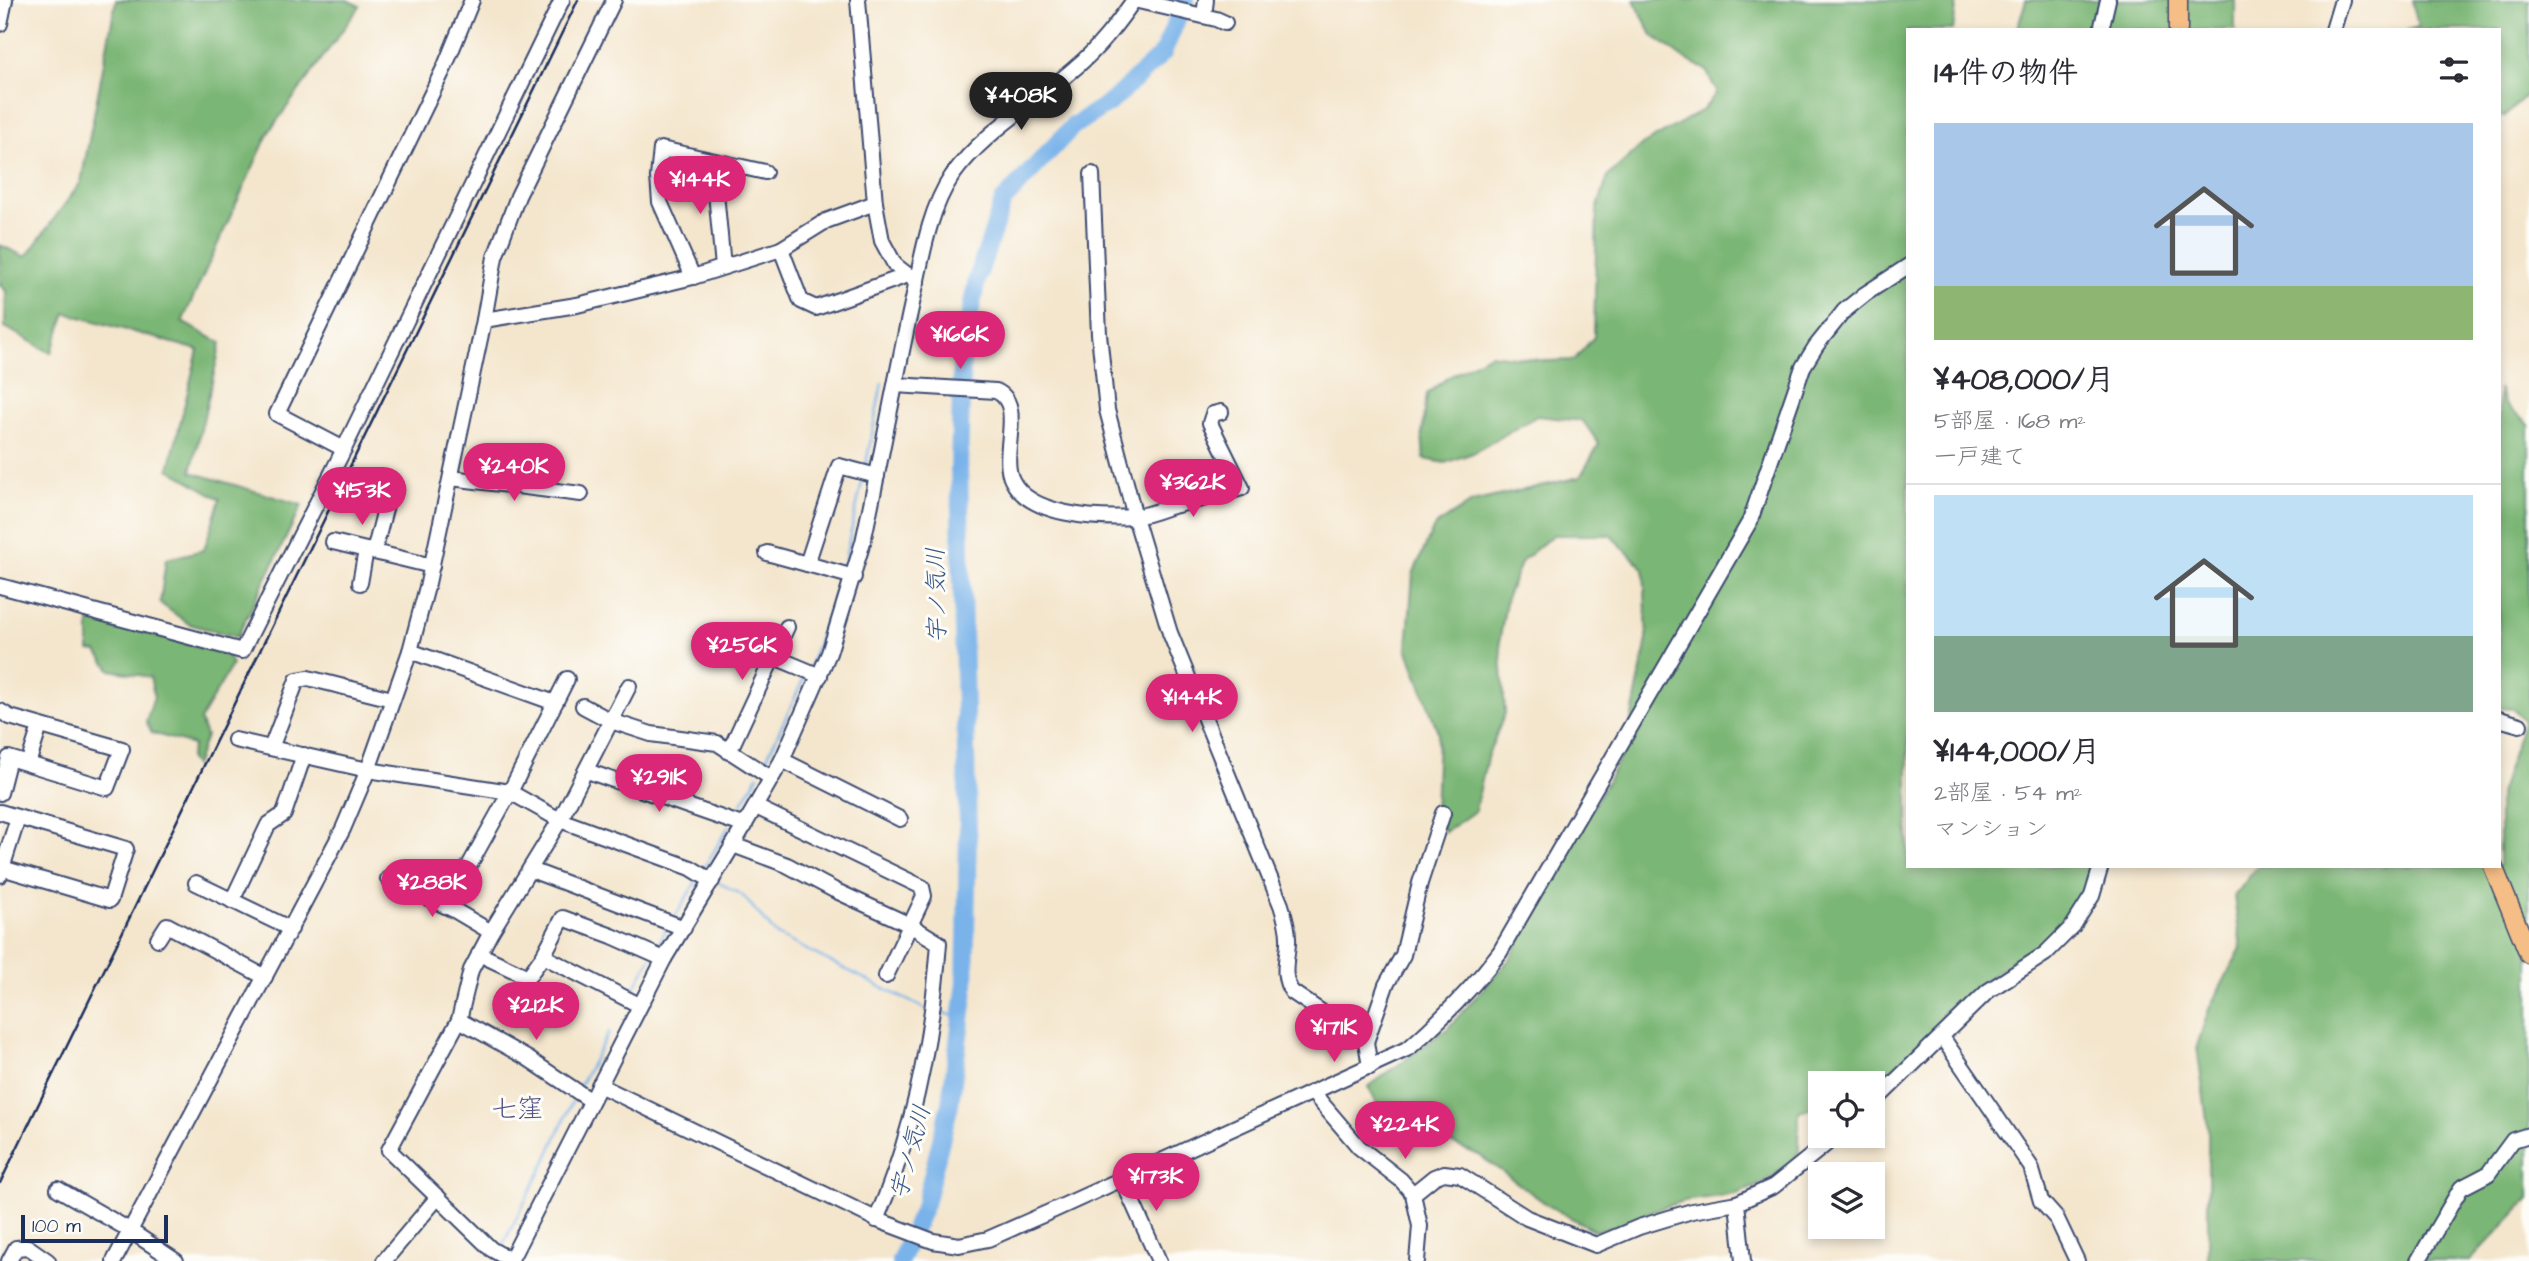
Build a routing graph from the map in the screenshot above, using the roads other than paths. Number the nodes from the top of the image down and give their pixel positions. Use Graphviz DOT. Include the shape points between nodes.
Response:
graph roads {
  1 [pos="5,0"];
  2 [pos="472,0"];
  3 [pos="562,0"];
  4 [pos="614,0"];
  5 [pos="858,0"];
  6 [pos="1134,0"];
  7 [pos="1206,0"];
  8 [pos="2108,0"];
  9 [pos="2178,0"];
  10 [pos="2342,0"];
  11 [pos="1202,15"];
  12 [pos="1226,23"];
  13 [pos="0,24"];
  14 [pos="2101,28"];
  15 [pos="2178,28"];
  16 [pos="2334,28"];
  17 [pos="713,161"];
  18 [pos="765,172"];
  19 [pos="1092,174"];
  20 [pos="875,203"];
  21 [pos="780,249"];
  22 [pos="723,267"];
  23 [pos="1906,267"];
  24 [pos="693,277"];
  25 [pos="912,279"];
  26 [pos="484,320"];
  27 [pos="895,385"];
  28 [pos="1221,412"];
  29 [pos="345,449"];
  30 [pos="877,476"];
  31 [pos="450,478"];
  32 [pos="581,494"];
  33 [pos="357,498"];
  34 [pos="1135,517"];
  35 [pos="333,542"];
  36 [pos="370,551"];
  37 [pos="766,553"];
  38 [pos="807,564"];
  39 [pos="432,566"];
  40 [pos="854,577"];
  41 [pos="360,583"];
  42 [pos="0,586"];
  43 [pos="787,627"];
  44 [pos="729,638"];
  45 [pos="410,651"];
  46 [pos="774,656"];
  47 [pos="820,676"];
  48 [pos="567,679"];
  49 [pos="629,686"];
  50 [pos="392,699"];
  51 [pos="555,703"];
  52 [pos="583,706"];
  53 [pos="0,711"];
  54 [pos="2501,719"];
  55 [pos="611,721"];
  56 [pos="2520,724"];
  57 [pos="40,726"];
  58 [pos="235,740"];
  59 [pos="271,748"];
  60 [pos="729,752"];
  61 [pos="304,755"];
  62 [pos="4,758"];
  63 [pos="782,760"];
  64 [pos="28,764"];
  65 [pos="368,770"];
  66 [pos="587,771"];
  67 [pos="771,778"];
  68 [pos="510,792"];
  69 [pos="0,793"];
  70 [pos="756,807"];
  71 [pos="0,812"];
  72 [pos="1443,813"];
  73 [pos="18,818"];
  74 [pos="900,819"];
  75 [pos="560,820"];
  76 [pos="745,826"];
  77 [pos="733,845"];
  78 [pos="2100,868"];
  79 [pos="2494,868"];
  80 [pos="1,870"];
  81 [pos="531,870"];
  82 [pos="465,873"];
  83 [pos="388,879"];
  84 [pos="712,881"];
  85 [pos="196,883"];
  86 [pos="232,901"];
  87 [pos="910,925"];
  88 [pos="684,928"];
  89 [pos="290,929"];
  90 [pos="491,932"];
  91 [pos="158,939"];
  92 [pos="479,954"];
  93 [pos="2529,954"];
  94 [pos="544,956"];
  95 [pos="664,959"];
  96 [pos="886,976"];
  97 [pos="265,977"];
  98 [pos="639,1005"];
  99 [pos="459,1020"];
  100 [pos="1942,1037"];
  101 [pos="1366,1042"];
  102 [pos="1370,1067"];
  103 [pos="599,1085"];
  104 [pos="1885,1092"];
  105 [pos="1313,1093"];
  106 [pos="590,1100"];
  107 [pos="2529,1135"];
  108 [pos="1821,1148"];
  109 [pos="1122,1179"];
  110 [pos="58,1189"];
  111 [pos="1413,1194"];
  112 [pos="438,1197"];
  113 [pos="1737,1203"];
  114 [pos="878,1221"];
  115 [pos="130,1232"];
  116 [pos="9,1261"];
  117 [pos="48,1261"];
  118 [pos="114,1261"];
  119 [pos="176,1261"];
  120 [pos="384,1261"];
  121 [pos="510,1261"];
  122 [pos="1159,1261"];
  123 [pos="1417,1261"];
  124 [pos="1743,1261"];
  125 [pos="2077,1261"];
  126 [pos="2418,1261"];
  1 -- 13 [label="street"];
  2 -- 29 [label="street" via="445,66 277,414"];
  3 -- 29 [label="street"];
  4 -- 26 [label="street" via="518,196 495,257"];
  5 -- 20 [label="street"];
  6 -- 11 [label="street"];
  6 -- 25 [label="street" via="1076,68 1003,124 952,177"];
  7 -- 11 [label="street"];
  8 -- 14 [label="street"];
  9 -- 15 [label="main road"];
  10 -- 16 [label="street"];
  11 -- 12 [label="street"];
  17 -- 18 [label="street"];
  17 -- 22 [label="street"];
  17 -- 24 [label="street" via="661,149 660,202"];
  19 -- 34 [label="street" via="1107,410"];
  20 -- 21 [label="street" via="826,221"];
  20 -- 25 [label="street" via="888,254"];
  21 -- 22 [label="street"];
  21 -- 25 [label="street" via="801,301 816,308"];
  22 -- 24 [label="street"];
  23 -- 102 [label="street" via="1844,311 1803,367 1750,521 1500,952 1446,1016 1409,1048"];
  24 -- 26 [label="street"];
  25 -- 27 [label="street"];
  26 -- 31 [label="street"];
  27 -- 30 [label="street"];
  27 -- 34 [label="street" via="1002,394 1010,404 1009,469 1017,488 1057,512"];
  28 -- 34 [label="street" via="1213,414 1210,423 1242,488"];
  29 -- 42 [label="street" via="242,651"];
  30 -- 38 [label="street" via="839,466"];
  30 -- 40 [label="street"];
  31 -- 32 [label="street"];
  31 -- 39 [label="street"];
  33 -- 36 [label="street" via="386,505"];
  34 -- 101 [label="street" via="1170,633 1281,905 1288,931 1286,984"];
  35 -- 36 [label="street"];
  36 -- 39 [label="street"];
  36 -- 41 [label="street"];
  37 -- 38 [label="street"];
  38 -- 40 [label="street"];
  39 -- 45 [label="street"];
  40 -- 47 [label="street"];
  43 -- 46 [label="street"];
  44 -- 46 [label="street"];
  45 -- 50 [label="street"];
  45 -- 51 [label="street"];
  46 -- 47 [label="street"];
  46 -- 60 [label="street"];
  47 -- 63 [label="street"];
  48 -- 51 [label="street"];
  49 -- 55 [label="street"];
  50 -- 59 [label="street" via="308,678 297,680"];
  50 -- 65 [label="street"];
  51 -- 68 [label="street"];
  52 -- 55 [label="street"];
  53 -- 57 [label="street"];
  54 -- 56 [label="street"];
  55 -- 60 [label="street" via="651,734 717,743"];
  55 -- 66 [label="street"];
  57 -- 64 [label="street"];
  57 -- 64 [label="street" via="121,749 107,788"];
  58 -- 59 [label="street"];
  59 -- 61 [label="street"];
  60 -- 67 [label="street"];
  61 -- 65 [label="street"];
  61 -- 86 [label="street" via="284,814 268,825"];
  62 -- 64 [label="street"];
  62 -- 69 [label="street"];
  63 -- 67 [label="street"];
  63 -- 74 [label="street"];
  65 -- 68 [label="street"];
  65 -- 89 [label="street" via="343,829"];
  66 -- 75 [label="street"];
  66 -- 76 [label="street"];
  67 -- 70 [label="street"];
  68 -- 75 [label="street"];
  68 -- 82 [label="street"];
  70 -- 76 [label="street"];
  70 -- 87 [label="street" via="922,887 924,896"];
  71 -- 73 [label="street"];
  72 -- 101 [label="street" via="1403,955 1385,985"];
  73 -- 80 [label="street"];
  73 -- 80 [label="street" via="126,849 110,900"];
  75 -- 81 [label="street"];
  75 -- 84 [label="street" via="691,868"];
  76 -- 77 [label="street"];
  77 -- 84 [label="street"];
  77 -- 87 [label="street" via="787,865"];
  78 -- 100 [label="street" via="2092,895 2073,926 2045,954 1988,991"];
  79 -- 93 [label="main road"];
  81 -- 88 [label="street"];
  81 -- 90 [label="street"];
  83 -- 90 [label="street"];
  84 -- 88 [label="street"];
  85 -- 86 [label="street"];
  86 -- 89 [label="street"];
  87 -- 96 [label="street"];
  87 -- 114 [label="street" via="939,943 934,1009 905,1140"];
  88 -- 95 [label="street"];
  89 -- 97 [label="street"];
  90 -- 92 [label="street"];
  91 -- 97 [label="street" via="167,925"];
  92 -- 94 [label="street" via="528,977"];
  92 -- 99 [label="street"];
  94 -- 95 [label="street" via="563,918"];
  94 -- 98 [label="street"];
  95 -- 98 [label="street"];
  97 -- 115 [label="street"];
  98 -- 103 [label="street"];
  99 -- 106 [label="street"];
  99 -- 112 [label="street" via="389,1150"];
  100 -- 104 [label="street"];
  100 -- 125 [label="street" via="2031,1167 2042,1201 2057,1219"];
  101 -- 102 [label="street"];
  102 -- 105 [label="street"];
  103 -- 106 [label="street"];
  103 -- 114 [label="street"];
  105 -- 109 [label="street"];
  105 -- 111 [label="street" via="1359,1147"];
  106 -- 121 [label="street"];
  107 -- 126 [label="street" via="2513,1140 2488,1174 2461,1188"];
  108 -- 113 [label="street" via="1774,1186"];
  109 -- 114 [label="street" via="988,1239 959,1245 933,1241"];
  109 -- 122 [label="street"];
  110 -- 115 [label="street"];
  111 -- 113 [label="street" via="1434,1177 1460,1175 1527,1218 1596,1245 1692,1211"];
  111 -- 123 [label="street" via="1420,1226"];
  112 -- 120 [label="street"];
  112 -- 121 [label="street" via="491,1249"];
  113 -- 124 [label="street"];
  115 -- 118 [label="street"];
  115 -- 119 [label="street"];
  116 -- 117 [label="street" via="16,1248 28,1247"];
}
